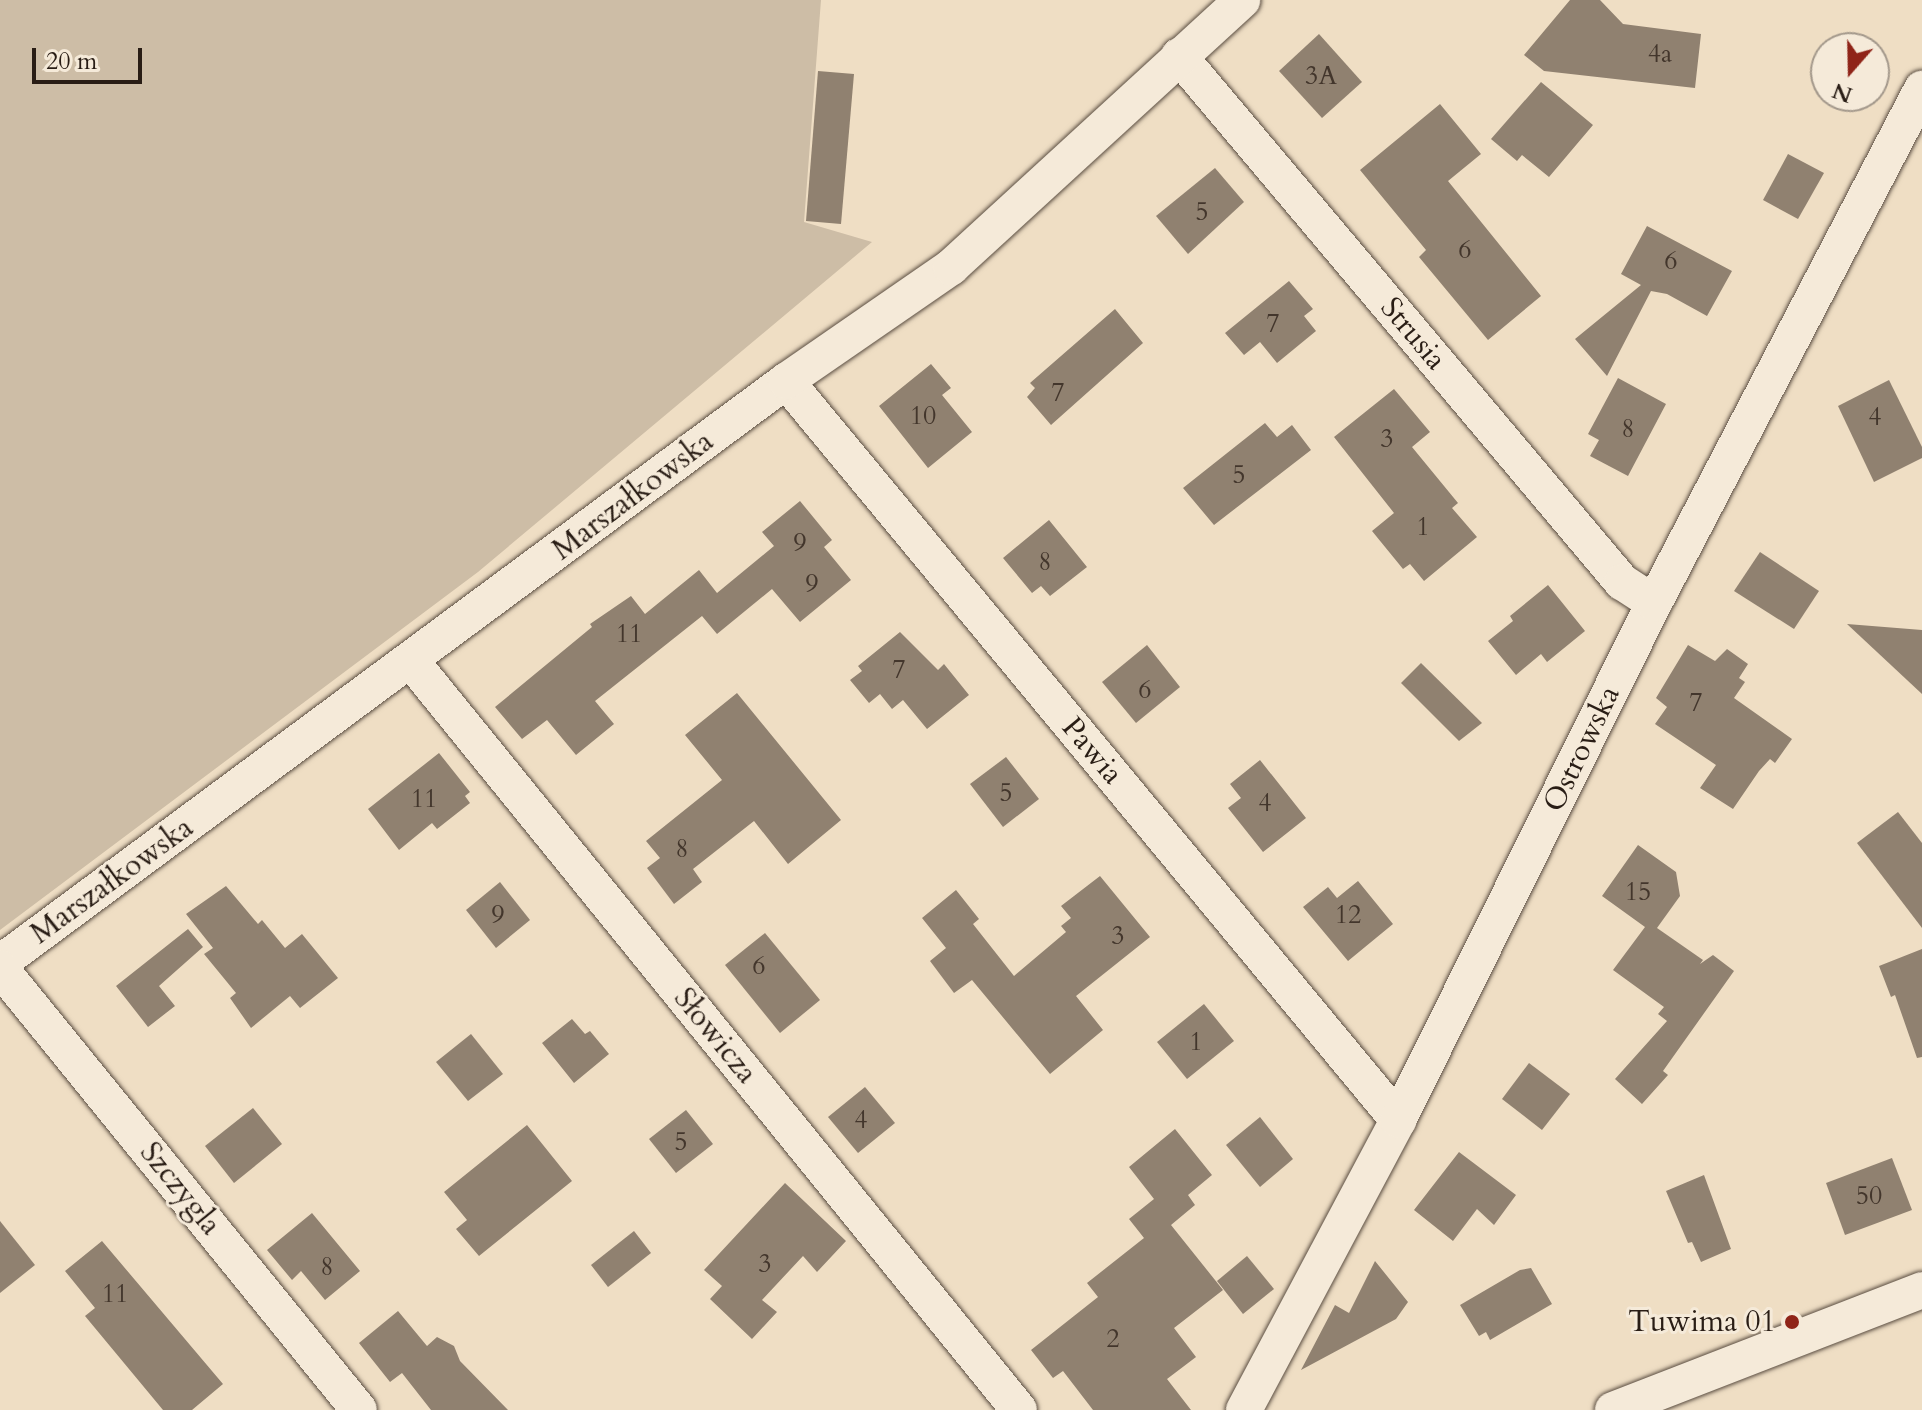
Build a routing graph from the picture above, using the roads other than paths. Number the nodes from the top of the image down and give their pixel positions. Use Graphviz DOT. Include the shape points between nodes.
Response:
graph roads {
  1 [pos="1242,0"];
  2 [pos="1179,56"];
  3 [pos="1922,89"];
  4 [pos="786,381"];
  5 [pos="1654,603"];
  6 [pos="412,662"];
  7 [pos="0,966"];
  8 [pos="1398,1120"];
  9 [pos="1922,1290"];
  10 [pos="359,1410"];
  11 [pos="1019,1410"];
  12 [pos="1244,1410"];
  13 [pos="1613,1410"];
  1 -- 2 [label="street, Marszałkowska"];
  2 -- 4 [label="street, Marszałkowska" via="951,267"];
  2 -- 5 [label="street, Strusia" via="1622,582"];
  3 -- 5 [label="street, Ostrowska"];
  4 -- 6 [label="street, Marszałkowska"];
  4 -- 8 [label="street, Pawia"];
  5 -- 8 [label="street, Ostrowska"];
  6 -- 7 [label="street, Marszałkowska"];
  6 -- 11 [label="street, Słowicza"];
  7 -- 10 [label="street, Szczygla"];
  8 -- 12 [label="street, Ostrowska"];
  9 -- 13 [label="street"];
}
